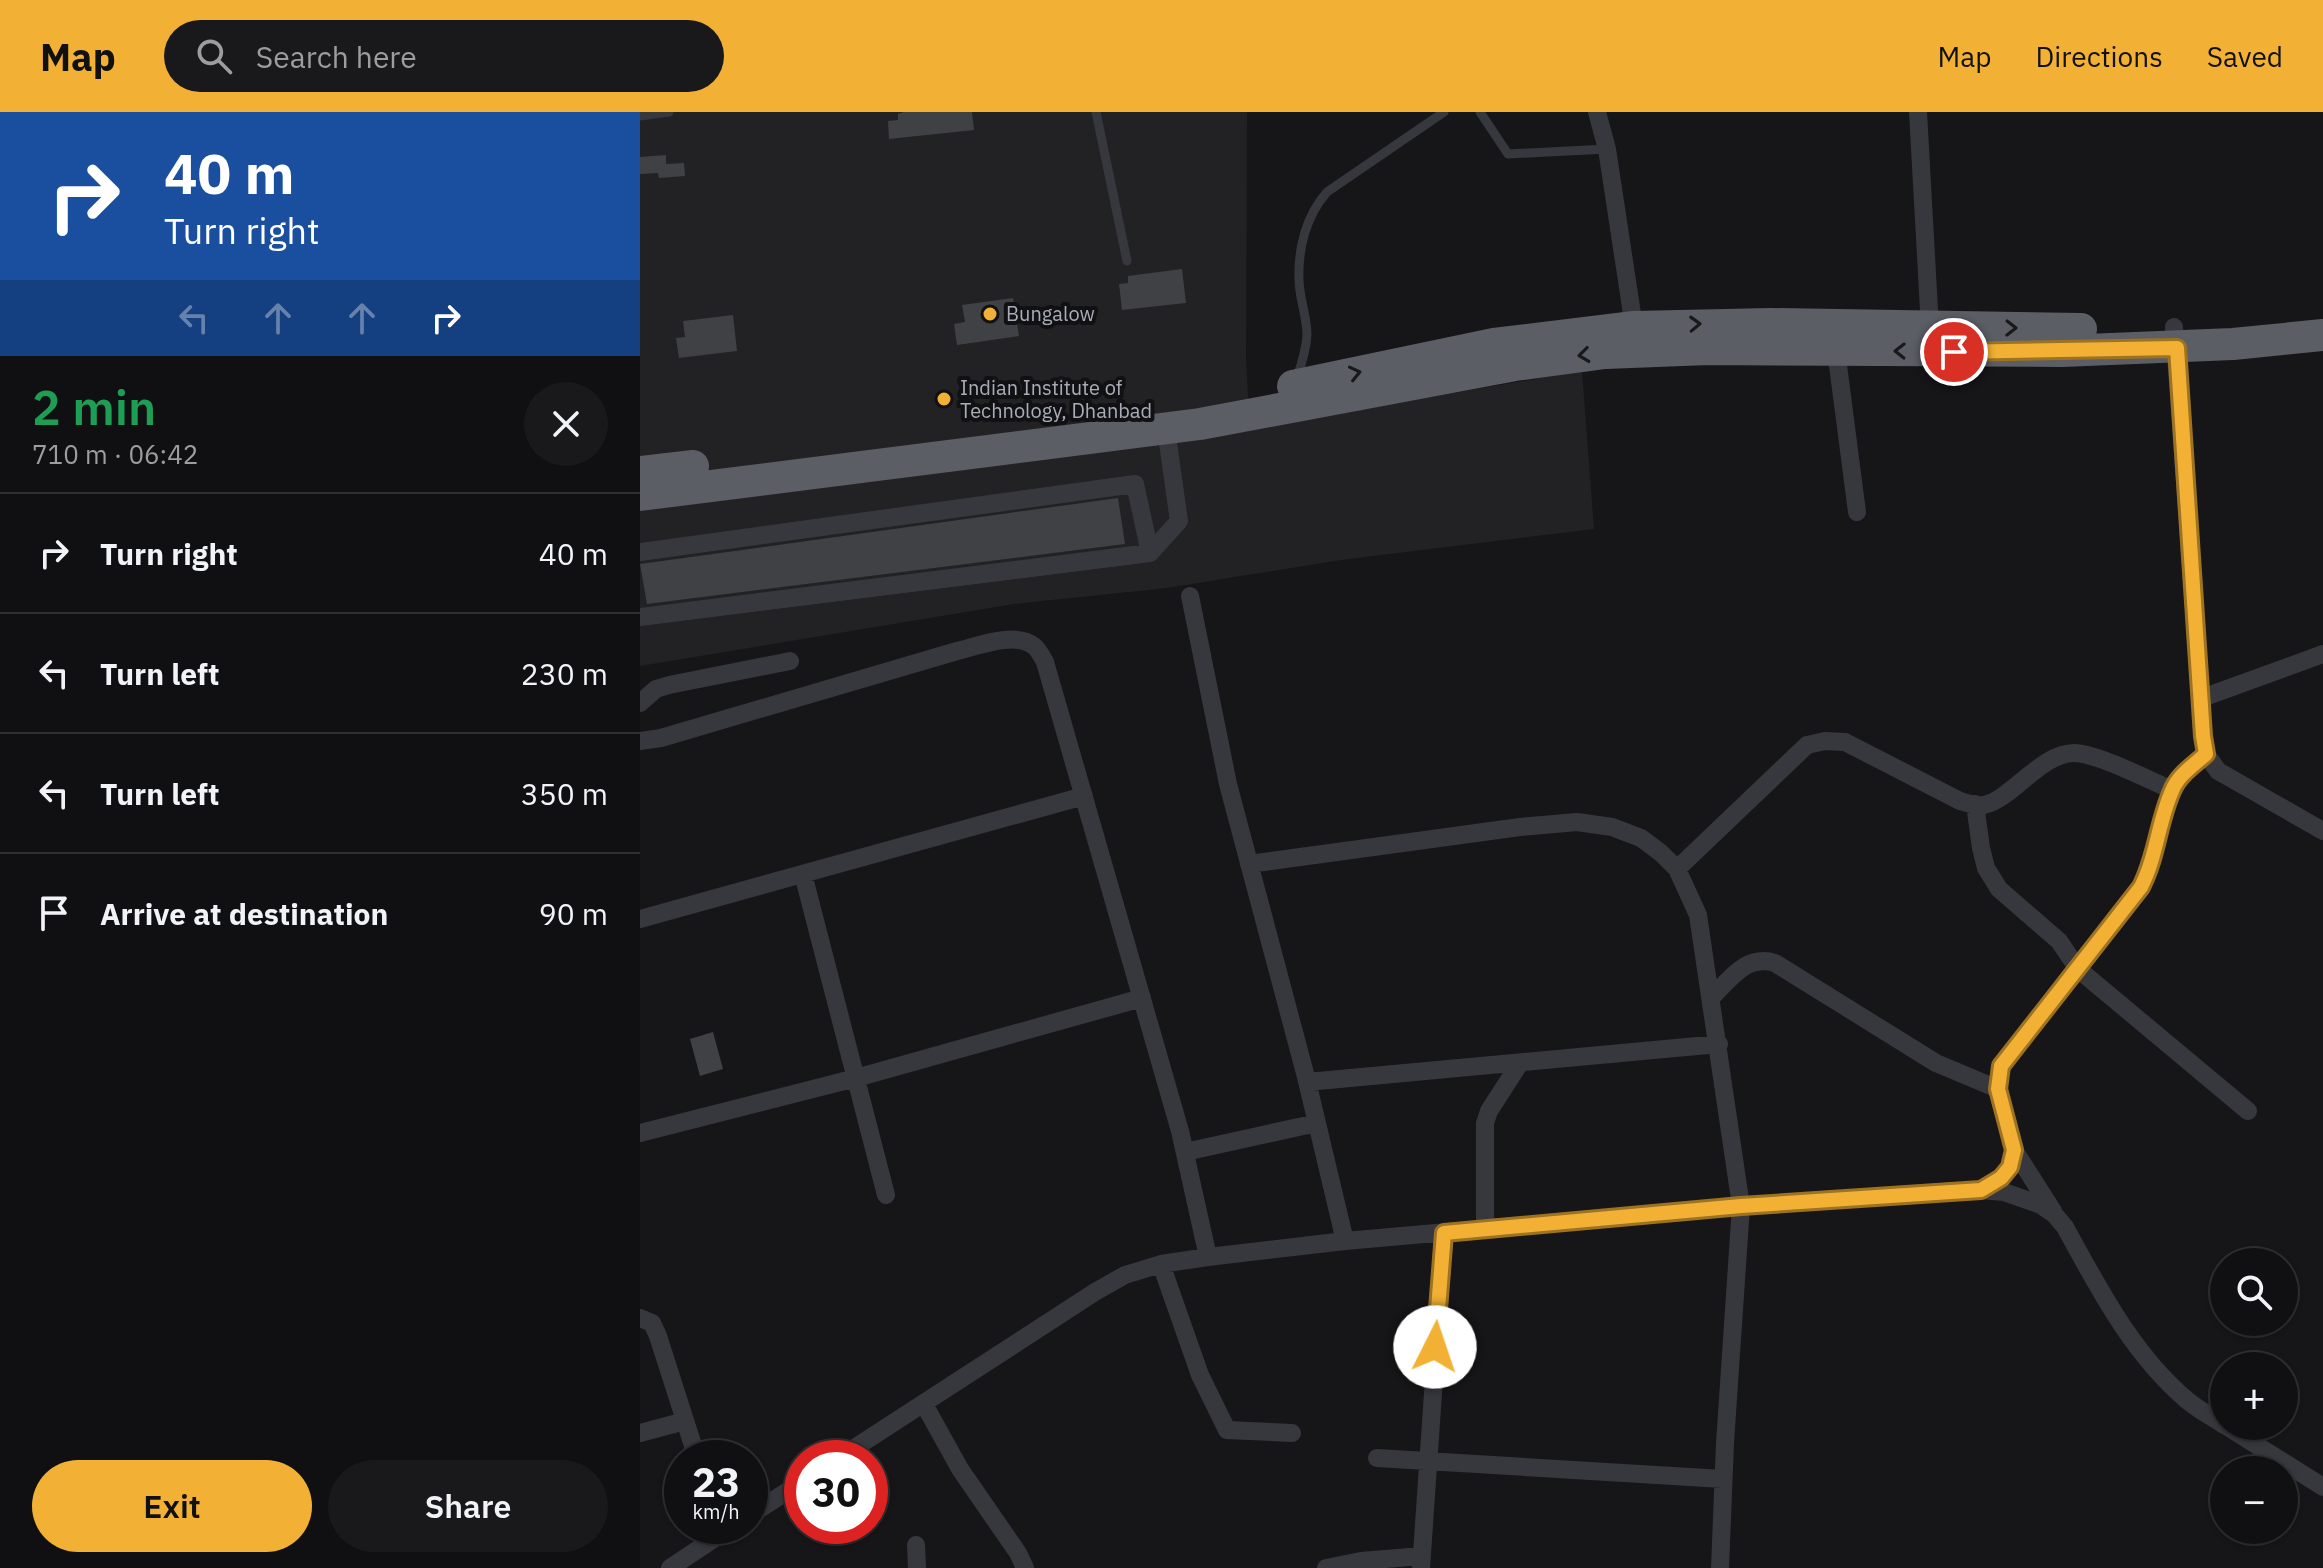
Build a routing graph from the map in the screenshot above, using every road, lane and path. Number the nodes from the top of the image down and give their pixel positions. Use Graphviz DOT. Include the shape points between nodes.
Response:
graph roads {
  1 [pos="669,112"];
  2 [pos="1096,112"];
  3 [pos="1444,112"];
  4 [pos="1480,112"];
  5 [pos="1597,112"];
  6 [pos="1918,112"];
  7 [pos="640,116"];
  8 [pos="1607,149"];
  9 [pos="1127,261"];
  10 [pos="2323,320"];
  11 [pos="1634,327"];
  12 [pos="1930,328"];
  13 [pos="2323,335"];
  14 [pos="2176,337"];
  15 [pos="1836,350"];
  16 [pos="1294,386"];
  17 [pos="1166,429"];
  18 [pos="640,472"];
  19 [pos="640,495"];
  20 [pos="1857,512"];
  21 [pos="640,552"];
  22 [pos="1150,553"];
  23 [pos="1190,596"];
  24 [pos="640,617"];
  25 [pos="2323,654"];
  26 [pos="790,661"];
  27 [pos="2202,698"];
  28 [pos="640,703"];
  29 [pos="640,741"];
  30 [pos="2206,754"];
  31 [pos="2172,790"];
  32 [pos="1084,796"];
  33 [pos="1975,804"];
  34 [pos="2323,831"];
  35 [pos="1249,864"];
  36 [pos="1677,869"];
  37 [pos="803,874"];
  38 [pos="640,919"];
  39 [pos="2078,969"];
  40 [pos="1142,998"];
  41 [pos="1711,998"];
  42 [pos="1719,1044"];
  43 [pos="1520,1063"];
  44 [pos="856,1078"];
  45 [pos="1307,1082"];
  46 [pos="1998,1089"];
  47 [pos="2248,1111"];
  48 [pos="1317,1123"];
  49 [pos="640,1133"];
  50 [pos="2014,1150"];
  51 [pos="1185,1152"];
  52 [pos="1981,1190"];
  53 [pos="886,1195"];
  54 [pos="1741,1206"];
  55 [pos="2054,1214"];
  56 [pos="1485,1230"];
  57 [pos="1444,1233"];
  58 [pos="1345,1241"];
  59 [pos="1208,1257"];
  60 [pos="1161,1264"];
  61 [pos="640,1318"];
  62 [pos="924,1404"];
  63 [pos="2210,1416"];
  64 [pos="685,1421"];
  65 [pos="640,1433"];
  66 [pos="1292,1433"];
  67 [pos="691,1440"];
  68 [pos="867,1440"];
  69 [pos="2249,1440"];
  70 [pos="1377,1458"];
  71 [pos="1427,1461"];
  72 [pos="1723,1479"];
  73 [pos="2323,1487"];
  74 [pos="703,1544"];
  75 [pos="916,1545"];
  76 [pos="1422,1562"];
  77 [pos="670,1568"];
  78 [pos="917,1568"];
  79 [pos="1025,1568"];
  80 [pos="1326,1568"];
  81 [pos="1720,1568"];
  1 -- 7 [label="lane"];
  2 -- 9 [label="lane"];
  3 -- 16 [label="lane" via="1317,204 1306,225 1300,257 1307,331"];
  4 -- 8 [label="lane" via="1508,154"];
  5 -- 8 [label="street"];
  6 -- 12 [label="street"];
  8 -- 11 [label="street"];
  10 -- 14 [label="highway"];
  11 -- 12 [label="highway, one-way"];
  16 -- 11 [label="highway, one-way" via="1494,344"];
  12 -- 14 [label="highway, one-way"];
  13 -- 14 [label="highway"];
  14 -- 15 [label="highway, one-way" via="2016,351"];
  14 -- 27 [label="street"];
  15 -- 17 [label="highway, one-way" via="1649,350 1579,356"];
  15 -- 20 [label="street"];
  16 -- 18 [label="highway" via="1093,418"];
  17 -- 19 [label="highway"];
  17 -- 22 [label="street" via="1179,521"];
  21 -- 22 [label="street" via="1135,484"];
  22 -- 24 [label="street"];
  23 -- 35 [label="street"];
  25 -- 27 [label="street"];
  26 -- 28 [label="street" via="669,685"];
  27 -- 30 [label="street"];
  29 -- 32 [label="street" via="957,651 1023,640 1036,647 1045,662"];
  30 -- 31 [label="street"];
  30 -- 34 [label="street" via="2218,771"];
  31 -- 33 [label="street" via="2088,755 2070,753 2054,757 1992,802"];
  31 -- 39 [label="street" via="2141,887"];
  32 -- 37 [label="street"];
  32 -- 40 [label="street"];
  33 -- 36 [label="street" via="1845,742 1825,741 1807,745"];
  33 -- 39 [label="street" via="1986,868 1999,889 2059,941"];
  35 -- 36 [label="street" via="1577,822 1641,838"];
  35 -- 45 [label="street"];
  36 -- 41 [label="street" via="1698,915"];
  37 -- 38 [label="street"];
  37 -- 44 [label="street"];
  39 -- 46 [label="street" via="2005,1058"];
  39 -- 47 [label="street"];
  40 -- 44 [label="street"];
  40 -- 51 [label="street"];
  41 -- 42 [label="street"];
  41 -- 46 [label="street" via="1746,963 1763,959 1936,1063"];
  42 -- 43 [label="street"];
  42 -- 54 [label="street"];
  43 -- 45 [label="street"];
  43 -- 56 [label="street" via="1485,1123"];
  44 -- 49 [label="street"];
  44 -- 53 [label="street"];
  45 -- 48 [label="street"];
  46 -- 50 [label="street"];
  48 -- 51 [label="street"];
  48 -- 58 [label="street"];
  50 -- 52 [label="street" via="2001,1178"];
  50 -- 55 [label="street"];
  51 -- 59 [label="street"];
  52 -- 54 [label="street"];
  52 -- 55 [label="street" via="2022,1197"];
  54 -- 56 [label="street"];
  54 -- 72 [label="street"];
  55 -- 63 [label="street" via="2125,1331 2175,1390"];
  56 -- 57 [label="street"];
  57 -- 58 [label="street"];
  57 -- 71 [label="street"];
  58 -- 59 [label="street"];
  59 -- 60 [label="street"];
  60 -- 62 [label="street" via="1095,1292"];
  60 -- 66 [label="street" via="1200,1375 1227,1430"];
  61 -- 64 [label="street" via="652,1323 658,1336"];
  62 -- 68 [label="street"];
  62 -- 79 [label="street"];
  64 -- 65 [label="street"];
  64 -- 67 [label="street"];
  69 -- 73 [label="street"];
  70 -- 71 [label="street"];
  71 -- 72 [label="street"];
  71 -- 76 [label="street"];
  72 -- 81 [label="street"];
  74 -- 77 [label="street"];
  75 -- 78 [label="street"];
  76 -- 80 [label="street" via="1361,1561"];
}
